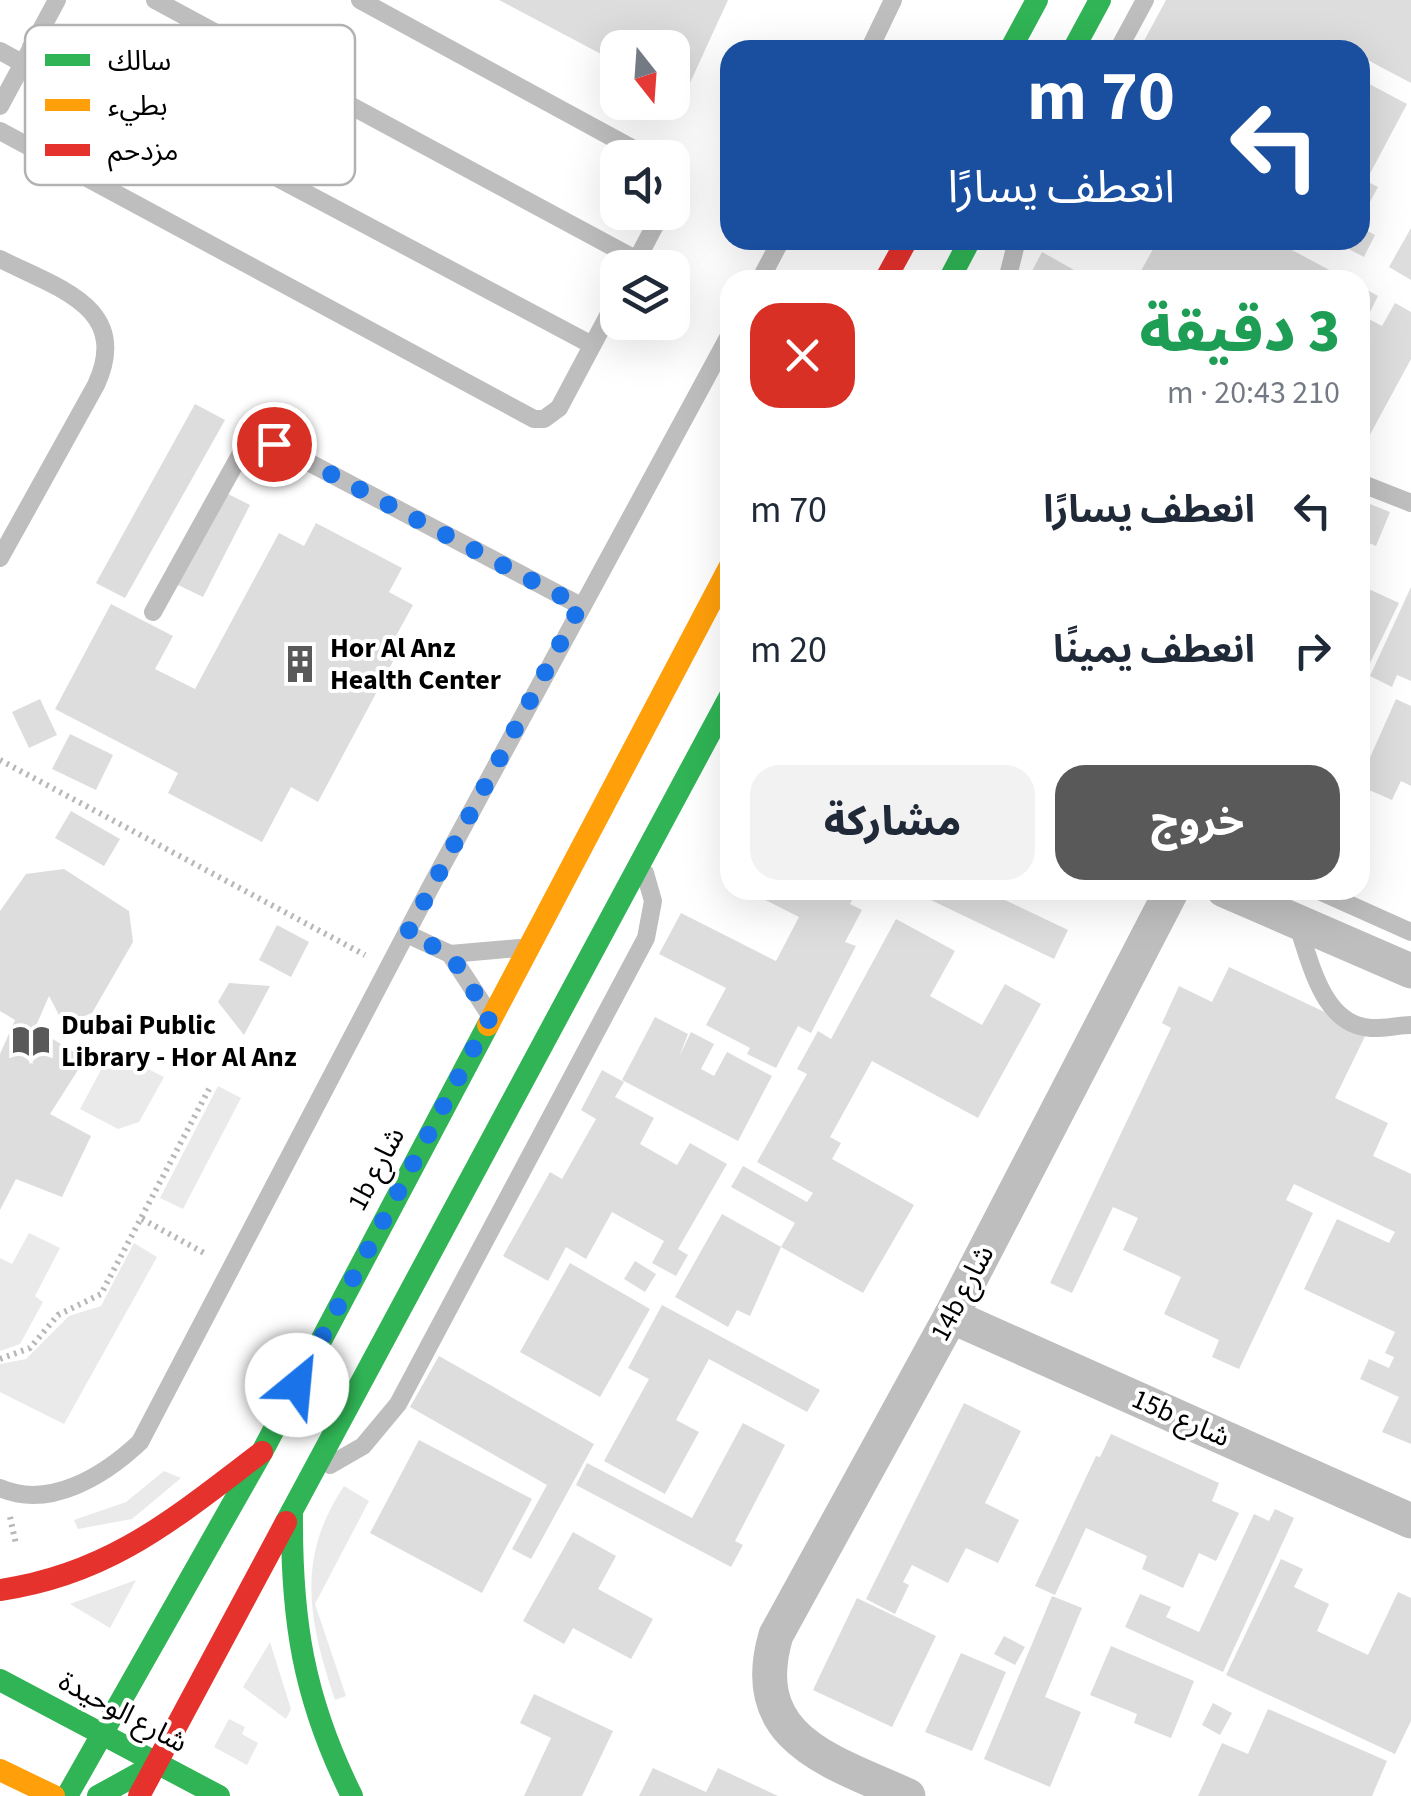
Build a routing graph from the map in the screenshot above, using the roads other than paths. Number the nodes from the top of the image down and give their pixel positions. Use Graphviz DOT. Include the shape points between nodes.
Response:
graph roads {
  1 [pos="57,0"];
  2 [pos="155,0"];
  3 [pos="360,0"];
  4 [pos="893,0"];
  5 [pos="1037,0"];
  6 [pos="1100,0"];
  7 [pos="1145,0"];
  8 [pos="43,25"];
  9 [pos="200,25"];
  10 [pos="875,40"];
  11 [pos="1015,40"];
  12 [pos="1078,40"];
  13 [pos="1123,40"];
  14 [pos="0,51"];
  15 [pos="25,55"];
  16 [pos="25,59"];
  17 [pos="0,106"];
  18 [pos="355,110"];
  19 [pos="0,131"];
  20 [pos="617,140"];
  21 [pos="25,144"];
  22 [pos="100,185"];
  23 [pos="280,185"];
  24 [pos="610,250"];
  25 [pos="0,258"];
  26 [pos="600,330"];
  27 [pos="592,345"];
  28 [pos="720,352"];
  29 [pos="1370,486"];
  30 [pos="1411,503"];
  31 [pos="0,558"];
  32 [pos="720,585"];
  33 [pos="580,606"];
  34 [pos="154,612"];
  35 [pos="720,714"];
  36 [pos="640,861"];
  37 [pos="1167,900"];
  38 [pos="1248,900"];
  39 [pos="1339,900"];
  40 [pos="1295,919"];
  41 [pos="1411,932"];
  42 [pos="407,934"];
  43 [pos="527,947"];
  44 [pos="450,954"];
  45 [pos="1411,970"];
  46 [pos="490,1017"];
  47 [pos="1411,1025"];
  48 [pos="951,1316"];
  49 [pos="262,1452"];
  50 [pos="311,1474"];
  51 [pos="0,1488"];
  52 [pos="292,1511"];
  53 [pos="1411,1520"];
  54 [pos="0,1590"];
  55 [pos="0,1680"];
  56 [pos="104,1732"];
  57 [pos="156,1764"];
  58 [pos="0,1770"];
  59 [pos="54,1796"];
  60 [pos="67,1796"];
  61 [pos="98,1796"];
  62 [pos="139,1796"];
  63 [pos="219,1796"];
  64 [pos="352,1796"];
  65 [pos="908,1796"];
  1 -- 8 [label="lane"];
  2 -- 9 [label="lane"];
  3 -- 20 [label="lane"];
  4 -- 10 [label="lane"];
  5 -- 11 [label="street"];
  6 -- 12 [label="street"];
  7 -- 13 [label="lane"];
  14 -- 15 [label="lane"];
  16 -- 17 [label="lane"];
  18 -- 24 [label="lane"];
  19 -- 21 [label="lane"];
  22 -- 27 [label="lane" via="534,419 559,408"];
  23 -- 27 [label="lane"];
  25 -- 31 [label="lane" via="80,300 98,316 107,338 96,386"];
  26 -- 27 [label="lane"];
  28 -- 33 [label="lane"];
  29 -- 30 [label="lane"];
  32 -- 43 [label="street, 1b شارع"];
  33 -- 34 [label="lane" via="274,444 240,454"];
  33 -- 42 [label="lane"];
  35 -- 36 [label="street"];
  36 -- 50 [label="street"];
  36 -- 50 [label="lane" via="653,901 646,938 398,1404 363,1446"];
  37 -- 48 [label="street, 14b شارع"];
  38 -- 40 [label="street"];
  39 -- 41 [label="lane"];
  40 -- 45 [label="street"];
  40 -- 47 [label="lane" via="1324,994 1343,1019 1372,1028"];
  42 -- 44 [label="lane"];
  42 -- 51 [label="lane" via="140,1442 110,1470 74,1488"];
  43 -- 44 [label="lane"];
  43 -- 46 [label="street, 1b شارع"];
  44 -- 46 [label="lane"];
  46 -- 49 [label="street, 1b شارع"];
  48 -- 53 [label="street, 15b شارع"];
  48 -- 65 [label="street, 14b شارع" via="776,1635 768,1677 771,1698 808,1750"];
  49 -- 54 [label="street" via="122,1556 76,1576"];
  49 -- 56 [label="street, 1b شارع"];
  50 -- 52 [label="street"];
  52 -- 57 [label="street"];
  52 -- 64 [label="street" via="294,1647 316,1721"];
  55 -- 56 [label="street, شارع الوحيدة"];
  56 -- 57 [label="street, شارع الوحيدة"];
  56 -- 60 [label="street, 1b شارع"];
  57 -- 61 [label="street"];
  57 -- 62 [label="street"];
  57 -- 63 [label="street, شارع الوحيدة"];
  58 -- 59 [label="street"];
}
